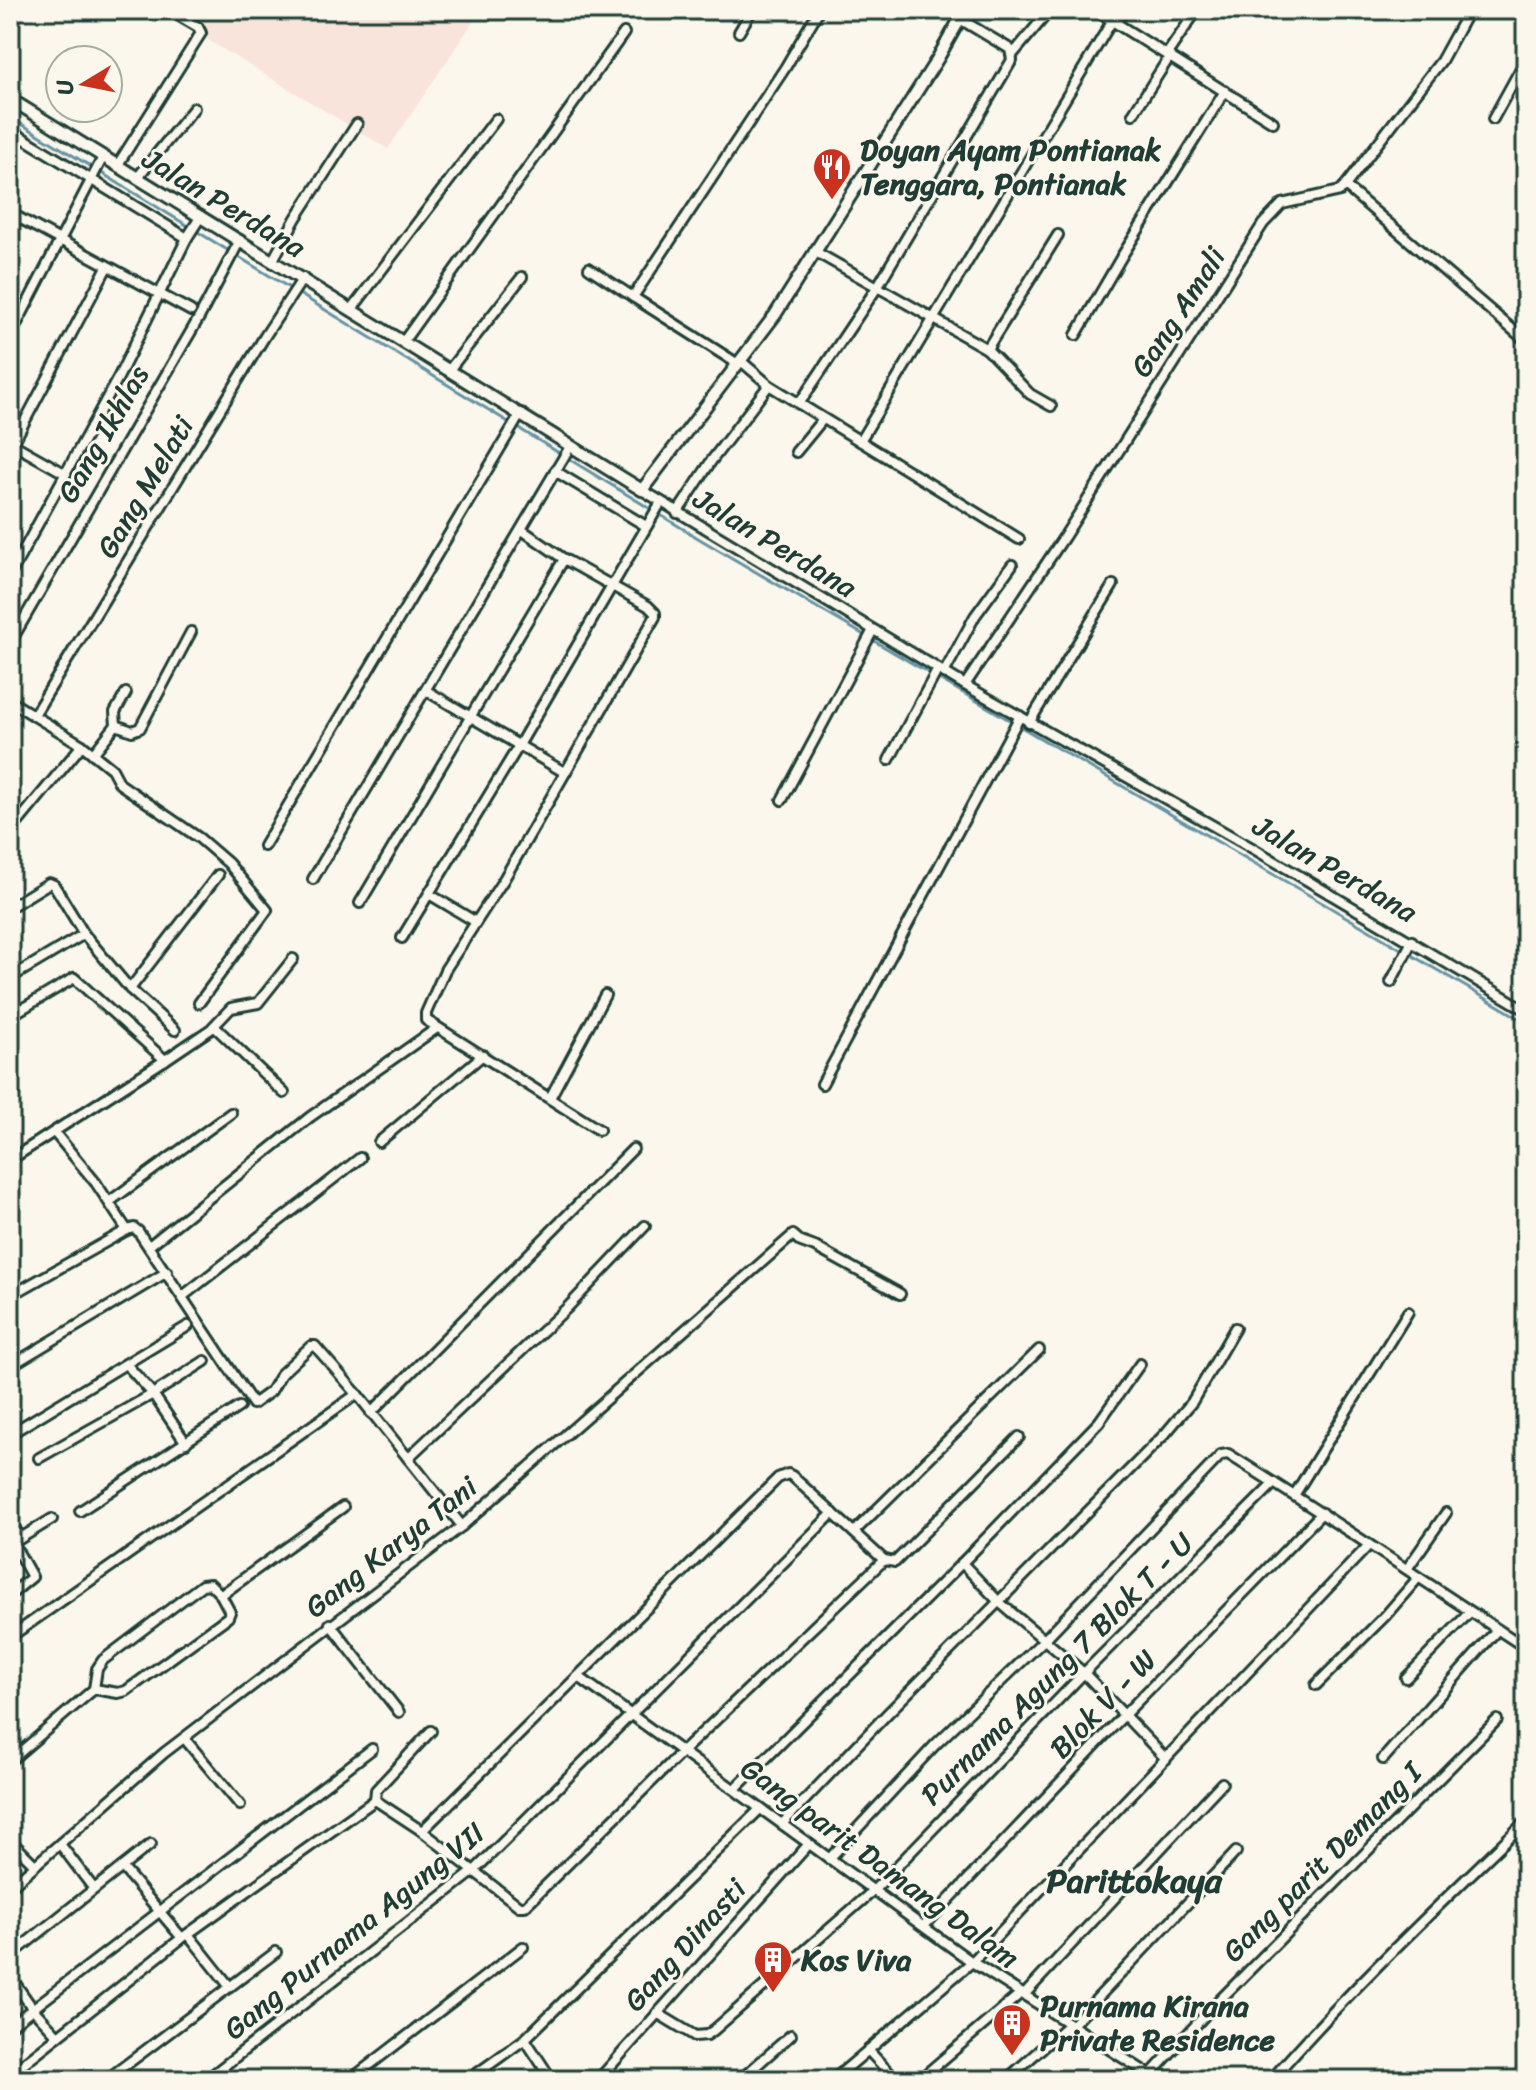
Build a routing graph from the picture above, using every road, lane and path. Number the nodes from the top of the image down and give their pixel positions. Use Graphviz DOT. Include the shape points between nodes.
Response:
graph roads {
  1 [pos="169,10"];
  2 [pos="752,10"];
  3 [pos="819,10"];
  4 [pos="945,10"];
  5 [pos="1050,10"];
  6 [pos="1095,10"];
  7 [pos="1124,10"];
  8 [pos="1197,10"];
  9 [pos="1469,10"];
  10 [pos="962,15"];
  11 [pos="1114,22"];
  12 [pos="739,32"];
  13 [pos="624,33"];
  14 [pos="1013,54"];
  15 [pos="1169,55"];
  16 [pos="1526,59"];
  17 [pos="1225,91"];
  18 [pos="11,104"];
  19 [pos="194,108"];
  20 [pos="1133,114"];
  21 [pos="496,119"];
  22 [pos="1493,119"];
  23 [pos="1273,122"];
  24 [pos="357,124"];
  25 [pos="10,130"];
  26 [pos="102,159"];
  27 [pos="117,166"];
  28 [pos="92,178"];
  29 [pos="137,178"];
  30 [pos="1345,186"];
  31 [pos="12,215"];
  32 [pos="199,219"];
  33 [pos="10,226"];
  34 [pos="1058,235"];
  35 [pos="188,237"];
  36 [pos="61,242"];
  37 [pos="237,244"];
  38 [pos="814,251"];
  39 [pos="273,260"];
  40 [pos="107,267"];
  41 [pos="589,268"];
  42 [pos="522,277"];
  43 [pos="301,282"];
  44 [pos="876,289"];
  45 [pos="160,295"];
  46 [pos="633,297"];
  47 [pos="352,309"];
  48 [pos="191,311"];
  49 [pos="932,318"];
  50 [pos="1076,335"];
  51 [pos="10,337"];
  52 [pos="1526,341"];
  53 [pos="403,342"];
  54 [pos="987,349"];
  55 [pos="740,362"];
  56 [pos="449,370"];
  57 [pos="769,385"];
  58 [pos="799,404"];
  59 [pos="1051,406"];
  60 [pos="519,416"];
  61 [pos="823,419"];
  62 [pos="860,441"];
  63 [pos="11,446"];
  64 [pos="569,448"];
  65 [pos="796,452"];
  66 [pos="556,469"];
  67 [pos="66,474"];
  68 [pos="642,490"];
  69 [pos="659,505"];
  70 [pos="677,513"];
  71 [pos="649,522"];
  72 [pos="522,530"];
  73 [pos="1019,539"];
  74 [pos="564,559"];
  75 [pos="1012,565"];
  76 [pos="10,575"];
  77 [pos="1113,585"];
  78 [pos="612,586"];
  79 [pos="872,631"];
  80 [pos="191,632"];
  81 [pos="10,643"];
  82 [pos="941,671"];
  83 [pos="965,685"];
  84 [pos="427,691"];
  85 [pos="126,693"];
  86 [pos="10,701"];
  87 [pos="34,715"];
  88 [pos="471,718"];
  89 [pos="1019,718"];
  90 [pos="1029,723"];
  91 [pos="116,725"];
  92 [pos="82,745"];
  93 [pos="518,747"];
  94 [pos="93,754"];
  95 [pos="889,760"];
  96 [pos="564,772"];
  97 [pos="782,800"];
  98 [pos="10,832"];
  99 [pos="264,846"];
  100 [pos="218,875"];
  101 [pos="313,879"];
  102 [pos="429,894"];
  103 [pos="360,903"];
  104 [pos="10,907"];
  105 [pos="476,922"];
  106 [pos="84,934"];
  107 [pos="402,938"];
  108 [pos="1408,949"];
  109 [pos="293,959"];
  110 [pos="10,978"];
  111 [pos="1391,982"];
  112 [pos="130,989"];
  113 [pos="605,995"];
  114 [pos="199,1003"];
  115 [pos="1526,1010"];
  116 [pos="10,1016"];
  117 [pos="214,1026"];
  118 [pos="437,1028"];
  119 [pos="175,1030"];
  120 [pos="483,1055"];
  121 [pos="165,1060"];
  122 [pos="822,1084"];
  123 [pos="284,1093"];
  124 [pos="550,1098"];
  125 [pos="231,1113"];
  126 [pos="599,1130"];
  127 [pos="54,1132"];
  128 [pos="379,1142"];
  129 [pos="633,1149"];
  130 [pos="360,1158"];
  131 [pos="10,1160"];
  132 [pos="109,1202"];
  133 [pos="645,1226"];
  134 [pos="127,1230"];
  135 [pos="149,1246"];
  136 [pos="167,1272"];
  137 [pos="900,1294"];
  138 [pos="10,1296"];
  139 [pos="183,1296"];
  140 [pos="1408,1312"];
  141 [pos="188,1326"];
  142 [pos="1235,1328"];
  143 [pos="1039,1350"];
  144 [pos="205,1361"];
  145 [pos="126,1364"];
  146 [pos="1140,1364"];
  147 [pos="10,1366"];
  148 [pos="153,1394"];
  149 [pos="357,1394"];
  150 [pos="239,1407"];
  151 [pos="371,1413"];
  152 [pos="10,1434"];
  153 [pos="1019,1437"];
  154 [pos="186,1443"];
  155 [pos="39,1458"];
  156 [pos="408,1458"];
  157 [pos="1274,1483"];
  158 [pos="1295,1494"];
  159 [pos="343,1507"];
  160 [pos="80,1511"];
  161 [pos="833,1513"];
  162 [pos="1446,1513"];
  163 [pos="1321,1515"];
  164 [pos="52,1519"];
  165 [pos="10,1522"];
  166 [pos="462,1526"];
  167 [pos="854,1532"];
  168 [pos="15,1542"];
  169 [pos="1368,1546"];
  170 [pos="884,1560"];
  171 [pos="962,1563"];
  172 [pos="1407,1569"];
  173 [pos="1418,1578"];
  174 [pos="10,1595"];
  175 [pos="221,1595"];
  176 [pos="999,1602"];
  177 [pos="1470,1612"];
  178 [pos="330,1624"];
  179 [pos="1497,1630"];
  180 [pos="10,1637"];
  181 [pos="1045,1639"];
  182 [pos="1526,1648"];
  183 [pos="1084,1673"];
  184 [pos="579,1677"];
  185 [pos="1406,1678"];
  186 [pos="1316,1685"];
  187 [pos="94,1689"];
  188 [pos="399,1712"];
  189 [pos="1126,1713"];
  190 [pos="632,1715"];
  191 [pos="1497,1720"];
  192 [pos="431,1731"];
  193 [pos="184,1738"];
  194 [pos="372,1749"];
  195 [pos="683,1751"];
  196 [pos="1166,1759"];
  197 [pos="1383,1759"];
  198 [pos="10,1761"];
  199 [pos="1222,1783"];
  200 [pos="735,1789"];
  201 [pos="375,1800"];
  202 [pos="240,1805"];
  203 [pos="760,1809"];
  204 [pos="1526,1821"];
  205 [pos="782,1824"];
  206 [pos="422,1831"];
  207 [pos="10,1840"];
  208 [pos="60,1844"];
  209 [pos="151,1844"];
  210 [pos="809,1844"];
  211 [pos="1236,1852"];
  212 [pos="829,1859"];
  213 [pos="35,1865"];
  214 [pos="122,1867"];
  215 [pos="474,1871"];
  216 [pos="10,1887"];
  217 [pos="94,1889"];
  218 [pos="874,1890"];
  219 [pos="157,1912"];
  220 [pos="924,1926"];
  221 [pos="185,1936"];
  222 [pos="523,1947"];
  223 [pos="276,1952"];
  224 [pos="10,1956"];
  225 [pos="972,1962"];
  226 [pos="10,1976"];
  227 [pos="230,1987"];
  228 [pos="1022,1994"];
  229 [pos="33,2009"];
  230 [pos="657,2013"];
  231 [pos="1071,2024"];
  232 [pos="10,2026"];
  233 [pos="791,2035"];
  234 [pos="58,2036"];
  235 [pos="525,2039"];
  236 [pos="868,2050"];
  237 [pos="10,2074"];
  238 [pos="1154,2078"];
  239 [pos="106,2080"];
  240 [pos="206,2080"];
  241 [pos="350,2080"];
  242 [pos="468,2080"];
  243 [pos="552,2080"];
  244 [pos="598,2080"];
  245 [pos="740,2080"];
  246 [pos="833,2080"];
  247 [pos="896,2080"];
  248 [pos="919,2080"];
  249 [pos="1006,2080"];
  250 [pos="1271,2080"];
  1 -- 27 [label="street" via="201,33"];
  2 -- 12 [label="street"];
  3 -- 46 [label="street"];
  4 -- 10 [label="street"];
  5 -- 14 [label="street"];
  6 -- 11 [label="street"];
  7 -- 11 [label="street"];
  8 -- 15 [label="street"];
  9 -- 30 [label="street" via="1434,69"];
  10 -- 14 [label="street"];
  10 -- 38 [label="street"];
  11 -- 15 [label="street"];
  11 -- 49 [label="street"];
  13 -- 53 [label="street"];
  14 -- 44 [label="street"];
  15 -- 17 [label="street"];
  15 -- 20 [label="street"];
  16 -- 22 [label="street"];
  17 -- 23 [label="street"];
  17 -- 50 [label="street"];
  18 -- 26 [label="street, Jalan Perdana"];
  19 -- 29 [label="street"];
  21 -- 47 [label="street"];
  24 -- 39 [label="street"];
  25 -- 28 [label="street"];
  26 -- 27 [label="street, Jalan Perdana"];
  26 -- 28 [label="street"];
  27 -- 29 [label="street, Jalan Perdana"];
  28 -- 35 [label="street"];
  28 -- 36 [label="street"];
  29 -- 32 [label="street, Jalan Perdana"];
  30 -- 52 [label="street"];
  30 -- 83 [label="street, Gang Amali" via="1282,204 1263,224"];
  31 -- 33 [label="street"];
  31 -- 36 [label="street"];
  32 -- 35 [label="street"];
  32 -- 37 [label="street, Jalan Perdana"];
  34 -- 54 [label="street"];
  35 -- 45 [label="street"];
  36 -- 40 [label="street"];
  36 -- 51 [label="street"];
  37 -- 39 [label="street, Jalan Perdana"];
  37 -- 81 [label="street, Gang Ikhlas"];
  38 -- 44 [label="street"];
  38 -- 55 [label="street"];
  39 -- 43 [label="street, Jalan Perdana"];
  40 -- 45 [label="street"];
  40 -- 63 [label="street"];
  41 -- 46 [label="street"];
  42 -- 56 [label="street"];
  43 -- 47 [label="street, Jalan Perdana"];
  43 -- 87 [label="street, Gang Melati"];
  44 -- 49 [label="street"];
  44 -- 58 [label="street"];
  45 -- 48 [label="street"];
  45 -- 67 [label="street"];
  46 -- 55 [label="street"];
  47 -- 53 [label="street, Jalan Perdana"];
  49 -- 54 [label="street"];
  49 -- 62 [label="street"];
  53 -- 56 [label="street, Jalan Perdana"];
  54 -- 59 [label="street" via="1030,394"];
  55 -- 57 [label="street"];
  55 -- 68 [label="street"];
  56 -- 60 [label="street, Jalan Perdana"];
  57 -- 58 [label="street"];
  57 -- 70 [label="street"];
  58 -- 61 [label="street"];
  60 -- 64 [label="street, Jalan Perdana"];
  60 -- 99 [label="street"];
  61 -- 62 [label="street"];
  61 -- 65 [label="street"];
  62 -- 73 [label="street"];
  63 -- 67 [label="street"];
  64 -- 66 [label="street"];
  64 -- 68 [label="street, Jalan Perdana"];
  66 -- 71 [label="street"];
  66 -- 72 [label="street"];
  67 -- 76 [label="street"];
  68 -- 69 [label="street, Jalan Perdana"];
  69 -- 70 [label="street, Jalan Perdana"];
  69 -- 71 [label="street"];
  70 -- 79 [label="street, Jalan Perdana"];
  71 -- 78 [label="street"];
  72 -- 74 [label="street"];
  72 -- 84 [label="street"];
  74 -- 78 [label="street"];
  74 -- 88 [label="street"];
  75 -- 82 [label="street"];
  77 -- 90 [label="street"];
  78 -- 93 [label="street"];
  78 -- 96 [label="street" via="648,606 655,617"];
  79 -- 82 [label="street, Jalan Perdana"];
  79 -- 97 [label="street"];
  80 -- 91 [label="street" via="140,728"];
  82 -- 83 [label="street, Jalan Perdana"];
  82 -- 95 [label="street"];
  83 -- 89 [label="street, Jalan Perdana"];
  84 -- 88 [label="street"];
  84 -- 101 [label="street"];
  85 -- 91 [label="street" via="115,712"];
  86 -- 87 [label="street"];
  87 -- 92 [label="street"];
  88 -- 93 [label="street"];
  88 -- 103 [label="street"];
  89 -- 90 [label="street, Jalan Perdana"];
  89 -- 122 [label="street"];
  90 -- 108 [label="street, Jalan Perdana"];
  91 -- 94 [label="street"];
  92 -- 94 [label="street"];
  92 -- 98 [label="street"];
  93 -- 96 [label="street"];
  93 -- 102 [label="street"];
  94 -- 114 [label="street" via="112,769 120,784 228,863 267,910"];
  96 -- 105 [label="street"];
  100 -- 112 [label="street"];
  102 -- 105 [label="street"];
  102 -- 107 [label="street"];
  104 -- 106 [label="street" via="52,883"];
  105 -- 118 [label="street" via="445,970 426,1013 426,1020"];
  106 -- 110 [label="street"];
  106 -- 112 [label="street"];
  108 -- 111 [label="street"];
  108 -- 115 [label="street, Jalan Perdana"];
  109 -- 117 [label="street" via="258,1003 231,1008"];
  112 -- 119 [label="street"];
  113 -- 124 [label="street"];
  116 -- 121 [label="street" via="74,978"];
  117 -- 121 [label="street"];
  117 -- 123 [label="street"];
  118 -- 120 [label="street"];
  118 -- 135 [label="street" via="310,1117"];
  120 -- 124 [label="street"];
  120 -- 128 [label="street"];
  121 -- 127 [label="street"];
  124 -- 126 [label="street"];
  125 -- 132 [label="street"];
  127 -- 131 [label="street"];
  127 -- 132 [label="street"];
  129 -- 151 [label="street"];
  130 -- 139 [label="street"];
  132 -- 134 [label="street"];
  133 -- 156 [label="street" via="567,1308"];
  134 -- 135 [label="street" via="134,1228"];
  134 -- 138 [label="street"];
  135 -- 136 [label="street"];
  136 -- 139 [label="street"];
  136 -- 147 [label="street"];
  137 -- 166 [label="street, Gang Karya Tani" via="793,1235"];
  139 -- 149 [label="street" via="253,1404 313,1346"];
  140 -- 158 [label="street"];
  141 -- 145 [label="street"];
  142 -- 176 [label="street" via="1192,1402"];
  143 -- 167 [label="street"];
  144 -- 148 [label="street"];
  145 -- 148 [label="street"];
  145 -- 152 [label="street"];
  146 -- 171 [label="street" via="1099,1422"];
  148 -- 154 [label="street"];
  148 -- 155 [label="street"];
  149 -- 151 [label="street"];
  149 -- 180 [label="street"];
  150 -- 154 [label="street"];
  151 -- 156 [label="street"];
  153 -- 170 [label="street" via="895,1562"];
  154 -- 160 [label="street"];
  156 -- 166 [label="street"];
  157 -- 158 [label="street"];
  157 -- 181 [label="street" via="1228,1454 1221,1455"];
  157 -- 183 [label="street, Purnama Agung 7 Blok T - U"];
  158 -- 163 [label="street"];
  159 -- 175 [label="street"];
  161 -- 167 [label="street"];
  161 -- 184 [label="street" via="792,1476 778,1478"];
  161 -- 190 [label="street, Gang Purnama Agung VII"];
  162 -- 172 [label="street"];
  163 -- 169 [label="street"];
  163 -- 189 [label="street, Blok V - W"];
  164 -- 168 [label="street"];
  165 -- 168 [label="street"];
  166 -- 178 [label="street, Gang Karya Tani"];
  167 -- 170 [label="street"];
  168 -- 174 [label="street" via="32,1577"];
  169 -- 172 [label="street"];
  169 -- 196 [label="street"];
  170 -- 195 [label="street"];
  171 -- 176 [label="street"];
  171 -- 200 [label="street"];
  172 -- 173 [label="street"];
  173 -- 177 [label="street"];
  173 -- 186 [label="street"];
  175 -- 187 [label="street" via="210,1584 202,1585 99,1664"];
  175 -- 187 [label="street" via="228,1617 126,1691"];
  176 -- 181 [label="street"];
  176 -- 205 [label="street"];
  177 -- 179 [label="street"];
  177 -- 185 [label="street"];
  178 -- 188 [label="street"];
  178 -- 193 [label="street, Gang Karya Tani"];
  179 -- 182 [label="street"];
  179 -- 197 [label="street"];
  181 -- 183 [label="street"];
  181 -- 212 [label="street" via="935,1745"];
  183 -- 189 [label="street"];
  183 -- 218 [label="street, Purnama Agung 7 Blok T - U"];
  184 -- 190 [label="street, Gang parit Damang Dalam"];
  184 -- 206 [label="street"];
  187 -- 198 [label="street"];
  189 -- 196 [label="street"];
  189 -- 220 [label="street, Blok V - W"];
  190 -- 195 [label="street, Gang parit Damang Dalam"];
  190 -- 215 [label="street, Gang Purnama Agung VII"];
  191 -- 238 [label="street, Gang parit Demang I" via="1204,2016"];
  192 -- 201 [label="street" via="376,1790"];
  193 -- 202 [label="street"];
  193 -- 208 [label="street, Gang Karya Tani"];
  194 -- 219 [label="street"];
  195 -- 200 [label="street, Gang parit Damang Dalam"];
  195 -- 215 [label="street" via="525,1906"];
  196 -- 225 [label="street"];
  199 -- 228 [label="street"];
  200 -- 203 [label="street, Gang parit Damang Dalam"];
  201 -- 206 [label="street"];
  201 -- 221 [label="street"];
  203 -- 205 [label="street, Gang parit Damang Dalam"];
  203 -- 235 [label="street"];
  204 -- 250 [label="street"];
  205 -- 210 [label="street, Gang parit Damang Dalam"];
  206 -- 215 [label="street"];
  207 -- 213 [label="street"];
  208 -- 213 [label="street, Gang Karya Tani"];
  208 -- 217 [label="street"];
  209 -- 214 [label="street"];
  210 -- 212 [label="street, Gang parit Damang Dalam"];
  210 -- 230 [label="street, Gang Dinasti"];
  211 -- 231 [label="street"];
  212 -- 218 [label="street, Gang parit Damang Dalam"];
  213 -- 216 [label="street, Gang Karya Tani"];
  214 -- 217 [label="street"];
  214 -- 219 [label="street"];
  215 -- 240 [label="street, Gang Purnama Agung VII"];
  217 -- 224 [label="street"];
  218 -- 220 [label="street, Gang parit Damang Dalam"];
  218 -- 230 [label="street, Purnama Agung 7 Blok T - U" via="707,2035 695,2036"];
  219 -- 221 [label="street"];
  219 -- 229 [label="street"];
  220 -- 225 [label="street, Gang parit Damang Dalam"];
  221 -- 227 [label="street"];
  221 -- 234 [label="street"];
  222 -- 241 [label="street"];
  223 -- 227 [label="street"];
  225 -- 228 [label="street, Gang parit Damang Dalam"];
  225 -- 236 [label="street"];
  226 -- 229 [label="street"];
  227 -- 239 [label="street"];
  228 -- 231 [label="street, Gang parit Damang Dalam"];
  228 -- 248 [label="street"];
  229 -- 232 [label="street"];
  229 -- 234 [label="street"];
  230 -- 244 [label="street, Gang Dinasti"];
  231 -- 238 [label="street, Gang parit Damang Dalam"];
  231 -- 249 [label="street"];
  233 -- 245 [label="street"];
  234 -- 237 [label="street"];
  235 -- 242 [label="street"];
  235 -- 243 [label="street"];
  236 -- 246 [label="street"];
  236 -- 247 [label="street"];
}
